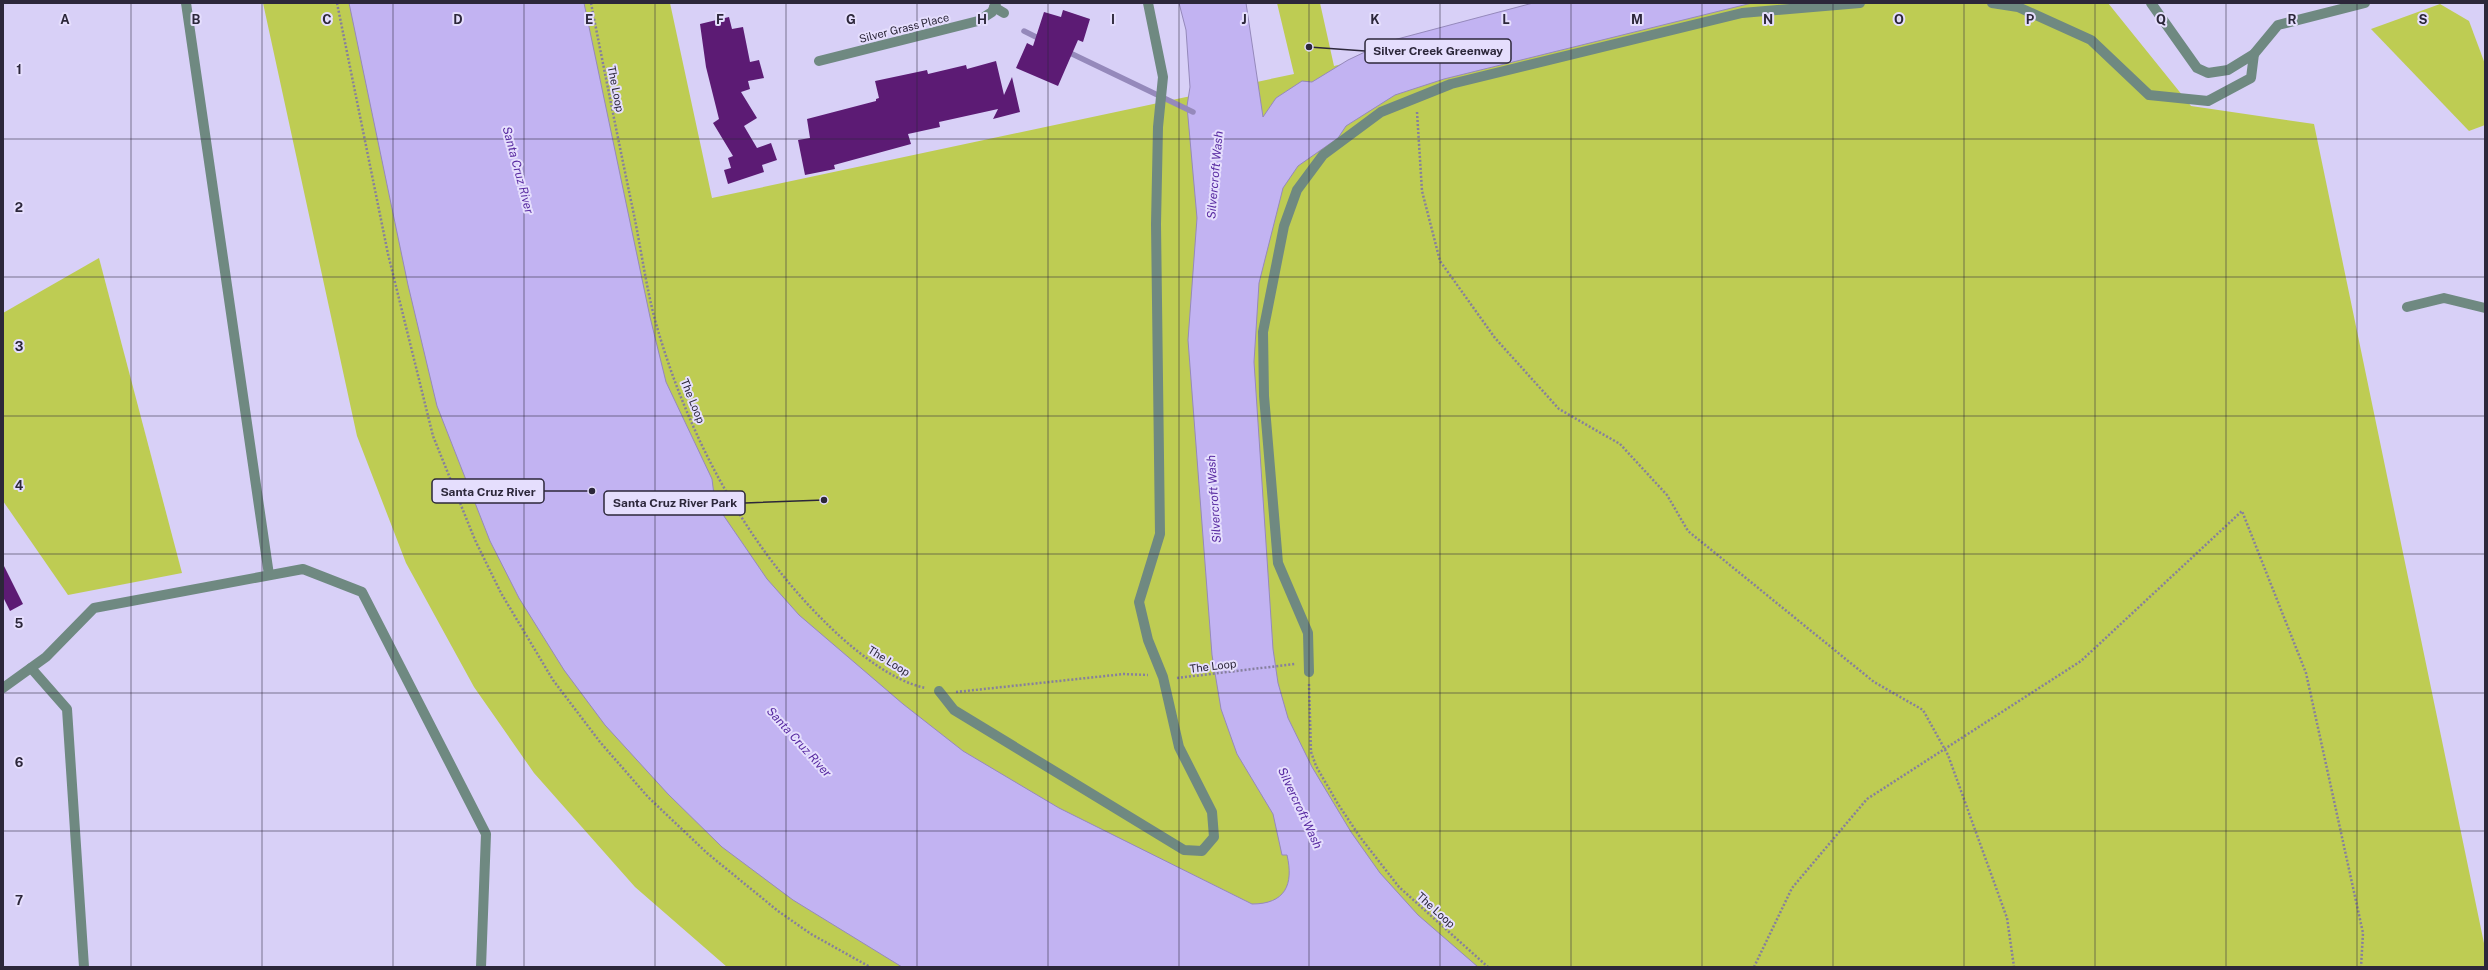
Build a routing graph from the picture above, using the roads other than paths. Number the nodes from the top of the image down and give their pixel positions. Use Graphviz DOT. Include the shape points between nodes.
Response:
graph roads {
  1 [pos="186,3"];
  2 [pos="1148,3"];
  3 [pos="1860,3"];
  4 [pos="1992,3"];
  5 [pos="2151,3"];
  6 [pos="2365,3"];
  7 [pos="994,7"];
  8 [pos="1004,13"];
  9 [pos="2254,54"];
  10 [pos="819,61"];
  11 [pos="2406,307"];
  12 [pos="2485,308"];
  13 [pos="269,575"];
  14 [pos="31,668"];
  15 [pos="1309,672"];
  16 [pos="3,688"];
  17 [pos="939,691"];
  18 [pos="84,967"];
  19 [pos="481,967"];
  1 -- 13 [label="street"];
  2 -- 17 [label="street" via="1163,77 1158,127 1156,224 1160,534 1139,602 1148,640 1164,677 1180,748 1212,812 1214,837 1202,851 1184,850 954,710"];
  3 -- 15 [label="street" via="1742,13 1451,84 1381,112 1322,155 1297,190 1284,226 1263,332 1264,396 1278,563 1308,634"];
  4 -- 9 [label="street" via="2018,7 2091,40 2149,95 2208,101 2251,78"];
  5 -- 9 [label="street" via="2197,68 2208,73 2228,70"];
  6 -- 9 [label="street" via="2278,25"];
  7 -- 8 [label="street"];
  7 -- 10 [label="street, Silver Grass Place" via="978,21 959,27"];
  11 -- 12 [label="street" via="2444,298"];
  13 -- 14 [label="street" via="94,608 46,657"];
  13 -- 19 [label="street" via="303,568 362,592 486,834"];
  14 -- 16 [label="street"];
  14 -- 18 [label="street" via="67,708"];
}
